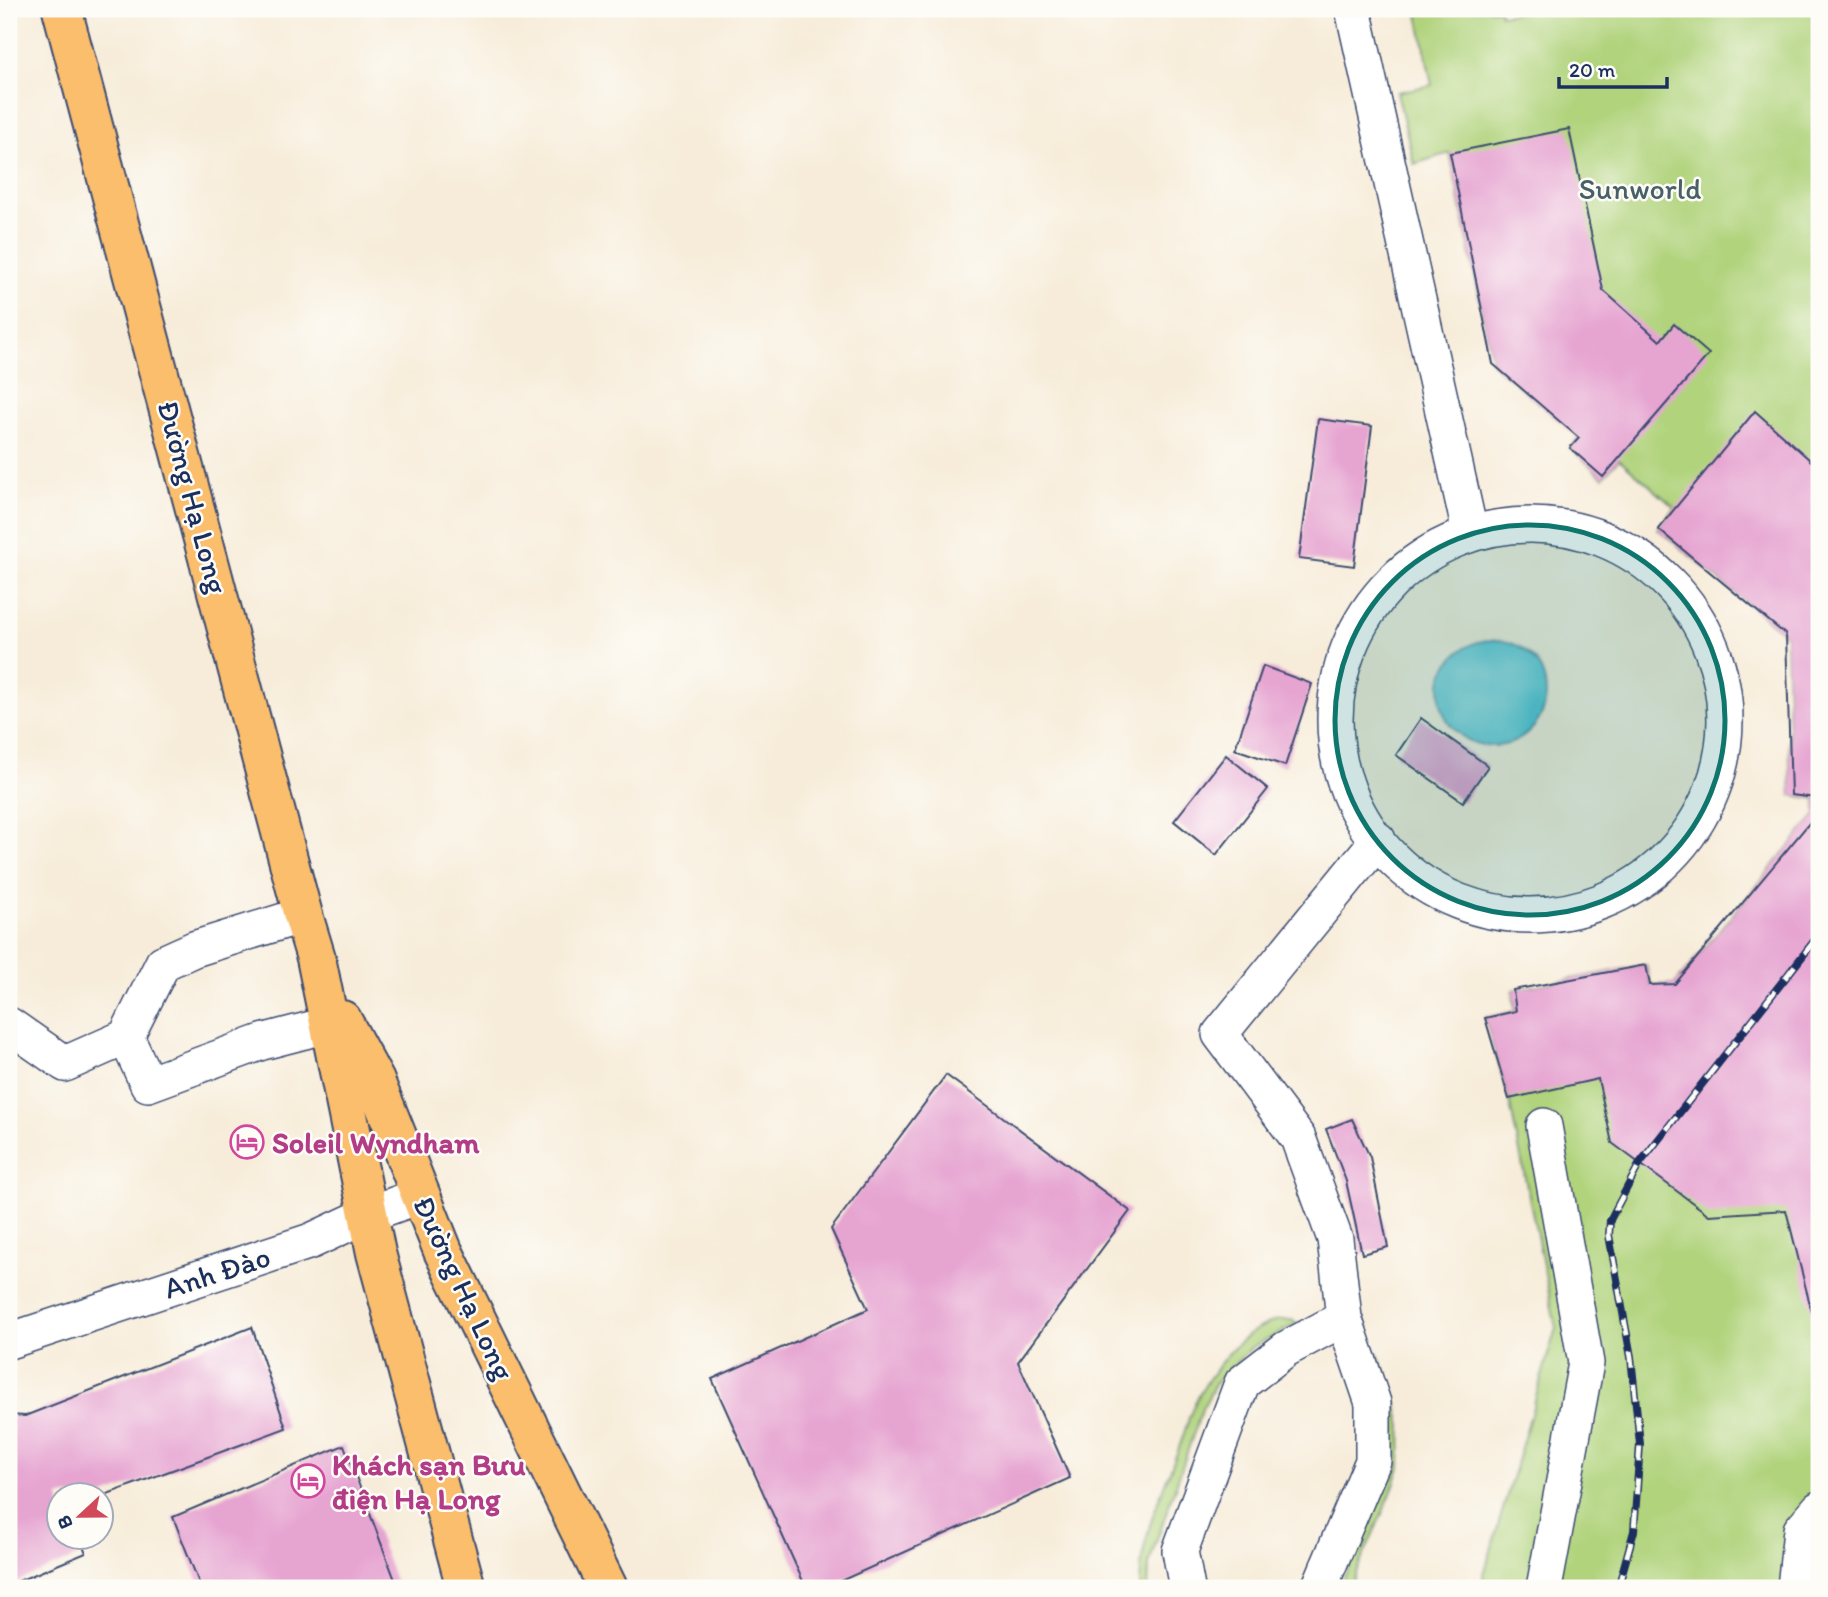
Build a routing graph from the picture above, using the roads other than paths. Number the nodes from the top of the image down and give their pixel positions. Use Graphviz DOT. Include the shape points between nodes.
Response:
graph roads {
  1 [pos="62,9"];
  2 [pos="1353,9"];
  3 [pos="1470,532"];
  4 [pos="1378,840"];
  5 [pos="303,915"];
  6 [pos="323,986"];
  7 [pos="331,1024"];
  8 [pos="9,1025"];
  9 [pos="125,1037"];
  10 [pos="1544,1126"];
  11 [pos="422,1195"];
  12 [pos="369,1214"];
  13 [pos="1344,1318"];
  14 [pos="9,1341"];
  15 [pos="1819,1510"];
  16 [pos="466,1588"];
  17 [pos="608,1588"];
  18 [pos="1186,1588"];
  19 [pos="1319,1588"];
  20 [pos="1544,1588"];
  21 [pos="1795,1588"];
  1 -- 5 [label="main road, Đường Hạ Long"];
  2 -- 3 [label="street"];
  3 -- 4 [label="street" via="1418,558 1375,598 1347,650 1335,707 1339,765 1362,820"];
  3 -- 4 [label="street" via="1528,523 1586,531 1639,556 1682,595 1712,646 1726,703 1722,761 1702,816 1666,863 1618,896 1562,914 1504,915 1448,898 1399,866"];
  4 -- 13 [label="street" via="1220,1034 1298,1138 1335,1240"];
  5 -- 6 [label="main road, Đường Hạ Long"];
  5 -- 9 [label="street" via="163,963"];
  6 -- 7 [label="main road, Đường Hạ Long"];
  6 -- 11 [label="main road, Đường Hạ Long" via="375,1081"];
  7 -- 9 [label="street" via="262,1042 148,1084"];
  7 -- 12 [label="main road, Đường Hạ Long"];
  8 -- 9 [label="street" via="65,1064"];
  10 -- 20 [label="street" via="1586,1363"];
  11 -- 12 [label="street, Anh Đào"];
  11 -- 17 [label="main road, Đường Hạ Long" via="443,1251"];
  12 -- 14 [label="street, Anh Đào" via="311,1241"];
  12 -- 16 [label="main road, Đường Hạ Long"];
  13 -- 18 [label="street" via="1286,1349 1242,1383 1181,1550"];
  13 -- 19 [label="street" via="1373,1403 1373,1461"];
  15 -- 21 [label="street" via="1801,1530"];
}
